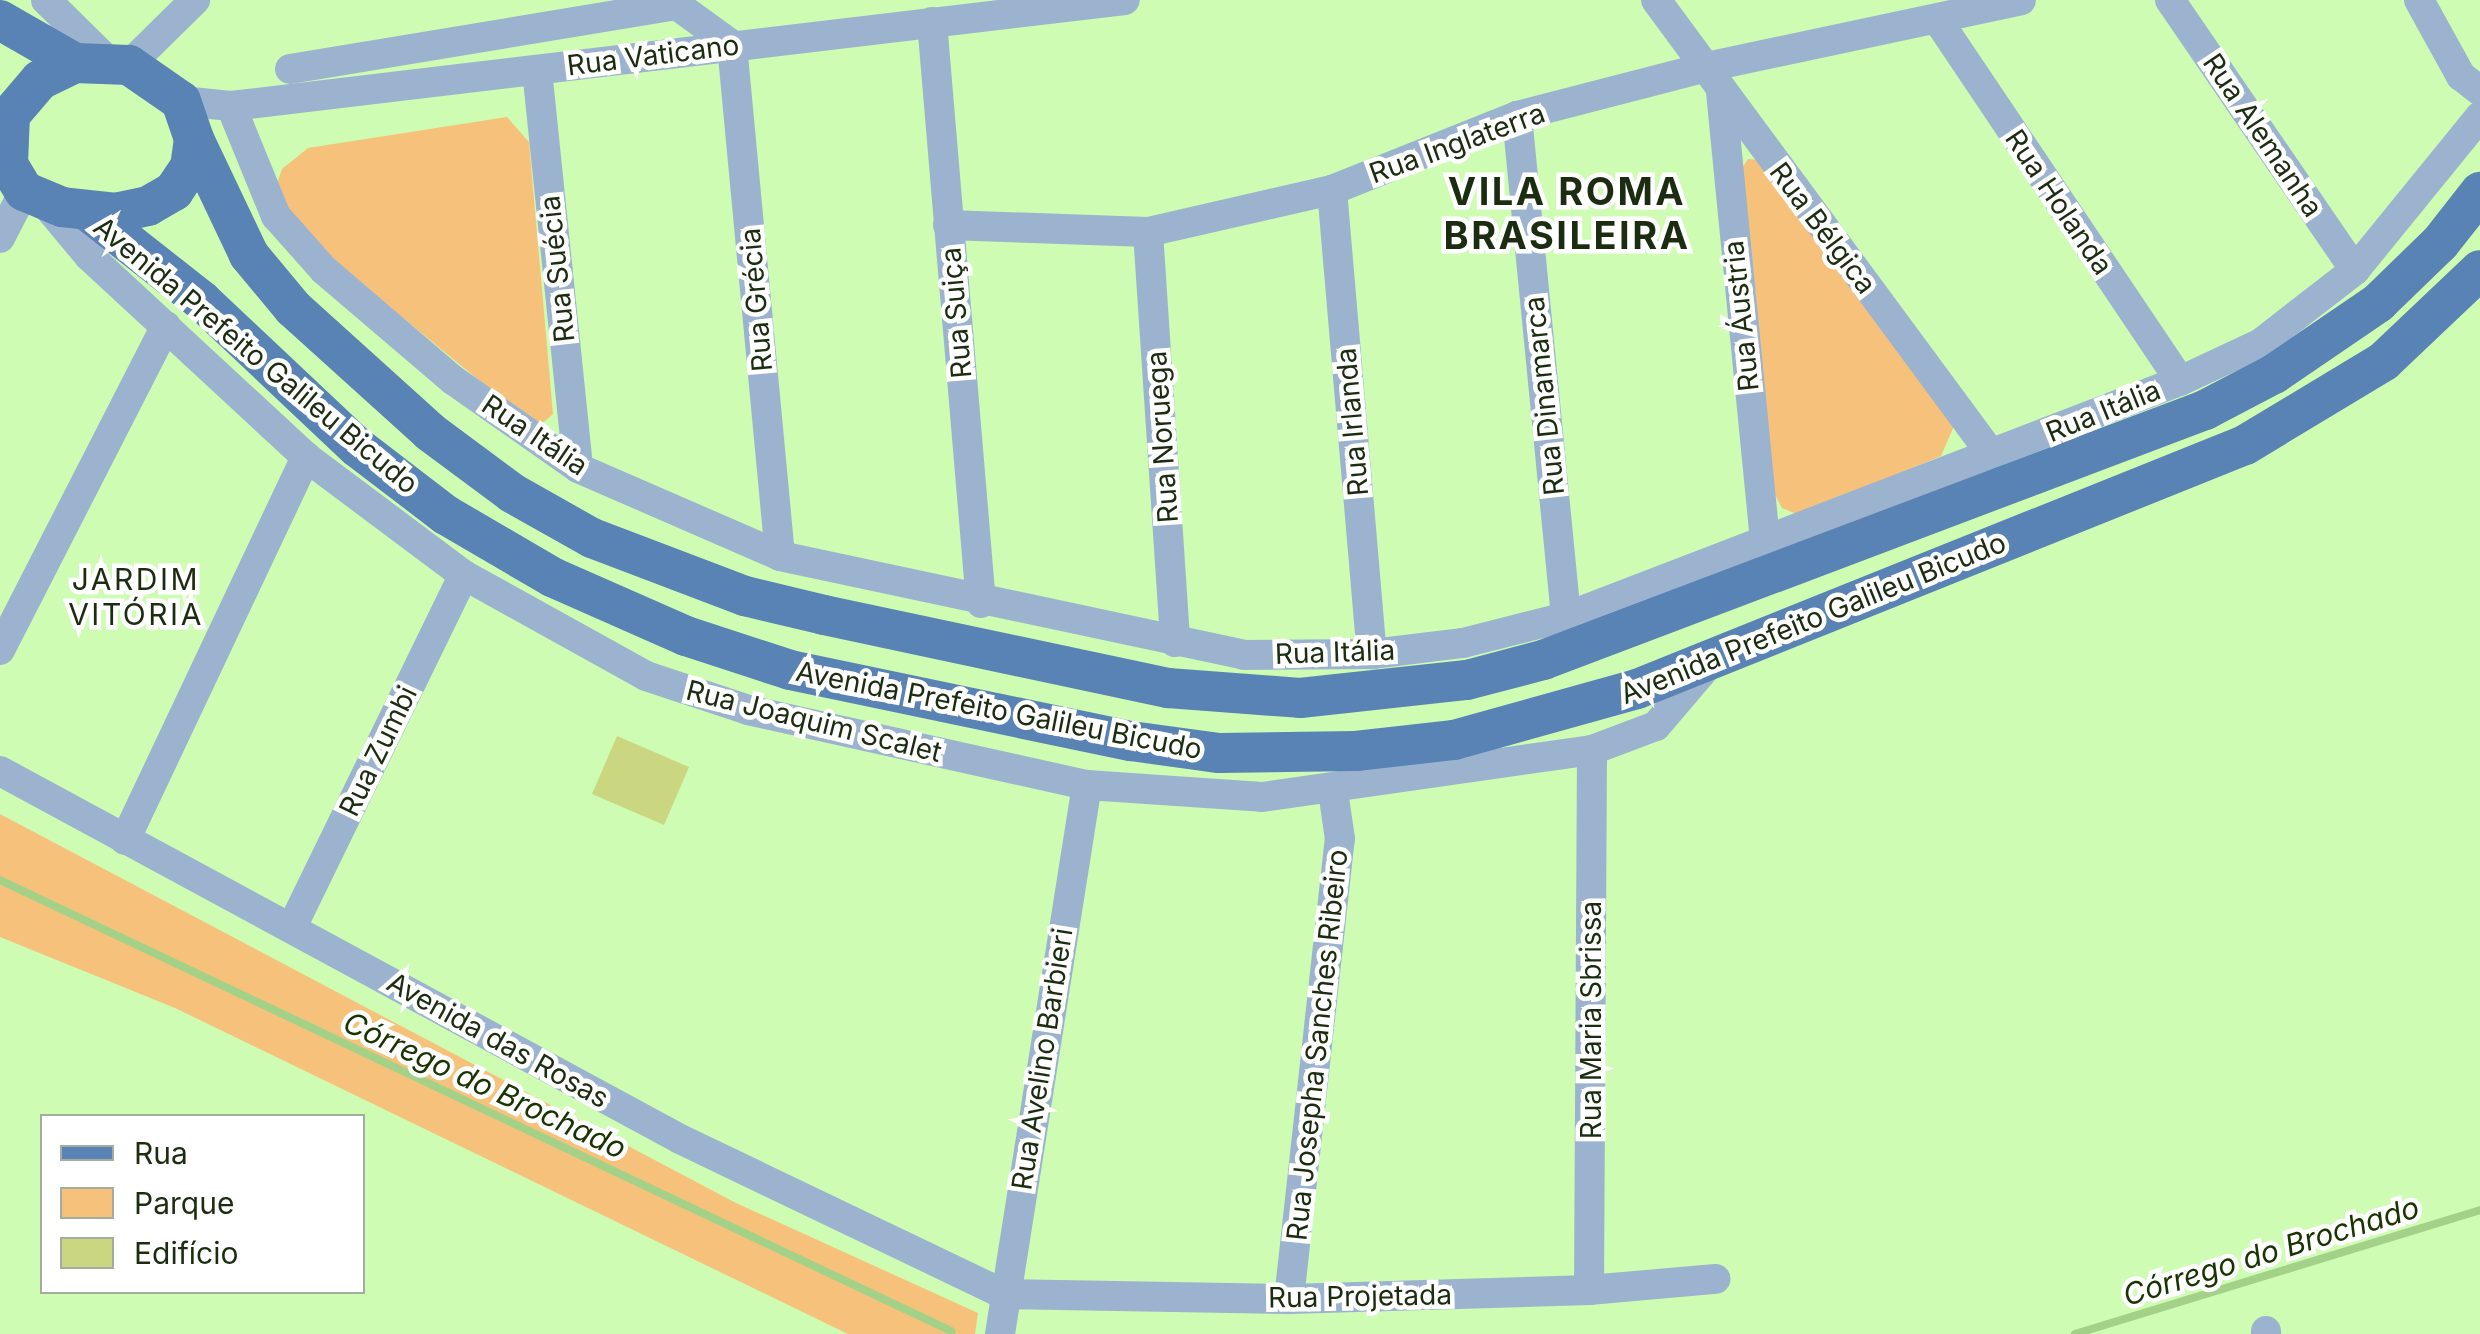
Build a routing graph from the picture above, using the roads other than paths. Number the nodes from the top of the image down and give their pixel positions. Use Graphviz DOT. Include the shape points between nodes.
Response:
graph roads {
  1 [pos="46,0"];
  2 [pos="195,0"];
  3 [pos="1125,0"];
  4 [pos="1656,0"];
  5 [pos="2021,0"];
  6 [pos="2170,0"];
  7 [pos="2419,0"];
  8 [pos="673,3"];
  9 [pos="0,20"];
  10 [pos="932,22"];
  11 [pos="1939,22"];
  12 [pos="732,45"];
  13 [pos="105,64"];
  14 [pos="1702,68"];
  15 [pos="290,69"];
  16 [pos="537,70"];
  17 [pos="2480,90"];
  18 [pos="1721,92"];
  19 [pos="181,101"];
  20 [pos="230,106"];
  21 [pos="1517,116"];
  22 [pos="2480,116"];
  23 [pos="194,139"];
  24 [pos="13,165"];
  25 [pos="1332,190"];
  26 [pos="2480,192"];
  27 [pos="88,212"];
  28 [pos="948,225"];
  29 [pos="1148,232"];
  30 [pos="0,238"];
  31 [pos="2355,270"];
  32 [pos="2480,270"];
  33 [pos="166,326"];
  34 [pos="2180,381"];
  35 [pos="1992,455"];
  36 [pos="306,456"];
  37 [pos="578,468"];
  38 [pos="1765,540"];
  39 [pos="780,556"];
  40 [pos="464,574"];
  41 [pos="981,603"];
  42 [pos="1566,617"];
  43 [pos="1175,642"];
  44 [pos="0,650"];
  45 [pos="1372,654"];
  46 [pos="1714,659"];
  47 [pos="1592,750"];
  48 [pos="0,771"];
  49 [pos="1088,784"];
  50 [pos="1333,791"];
  51 [pos="125,840"];
  52 [pos="292,927"];
  53 [pos="1716,1279"];
  54 [pos="1590,1290"];
  55 [pos="1004,1294"];
  56 [pos="1289,1299"];
  57 [pos="1000,1334"];
  1 -- 13 [label="street"];
  2 -- 13 [label="street"];
  3 -- 10 [label="street, Rua Vaticano"];
  4 -- 14 [label="street, Rua Bélgica"];
  5 -- 11 [label="street, Rua Inglaterra"];
  6 -- 31 [label="street, Rua Alemanha"];
  7 -- 17 [label="street" via="2461,76"];
  8 -- 12 [label="street"];
  8 -- 15 [label="street"];
  9 -- 13 [label="main road"];
  10 -- 12 [label="street, Rua Vaticano"];
  10 -- 28 [label="street, Rua Suiça"];
  11 -- 14 [label="street, Rua Inglaterra"];
  11 -- 34 [label="street, Rua Holanda"];
  12 -- 16 [label="street, Rua Vaticano"];
  12 -- 39 [label="street, Rua Grécia"];
  13 -- 19 [label="main road"];
  13 -- 24 [label="main road" via="26,93 10,115"];
  14 -- 18 [label="street, Rua Bélgica"];
  14 -- 21 [label="street, Rua Inglaterra"];
  16 -- 20 [label="street, Rua Vaticano"];
  16 -- 37 [label="street, Rua Suécia"];
  18 -- 35 [label="street, Rua Bélgica"];
  18 -- 38 [label="street, Rua Áustria"];
  19 -- 20 [label="street, Rua Vaticano"];
  19 -- 23 [label="main road"];
  20 -- 37 [label="street, Rua Itália" via="276,216 324,270 453,380"];
  21 -- 25 [label="street, Rua Inglaterra"];
  21 -- 42 [label="street, Rua Dinamarca"];
  22 -- 31 [label="street, Rua Itália"];
  23 -- 26 [label="main road, Avenida Prefeito Galileu Bicudo" via="248,255 293,308 430,432 512,493 592,538 745,596 824,616 1168,688 1300,698 1467,680 1560,654 2205,410 2324,342 2378,302 2440,243"];
  23 -- 27 [label="main road" via="190,166 174,191 148,206"];
  24 -- 27 [label="main road"];
  24 -- 30 [label="street"];
  24 -- 33 [label="street, Rua Joaquim Scalet" via="89,256"];
  25 -- 29 [label="street, Rua Inglaterra"];
  25 -- 45 [label="street, Rua Irlanda"];
  27 -- 46 [label="main road, Avenida Prefeito Galileu Bicudo" via="202,301 357,447 446,514 552,577 686,636 790,670 1130,741 1219,753 1292,753 1434,742 1511,728"];
  28 -- 29 [label="street, Rua Inglaterra"];
  28 -- 41 [label="street, Rua Suiça"];
  29 -- 43 [label="street, Rua Noruega"];
  31 -- 34 [label="street, Rua Itália" via="2261,342"];
  32 -- 46 [label="main road, Avenida Prefeito Galileu Bicudo" via="2384,361 2245,445"];
  33 -- 36 [label="street, Rua Joaquim Scalet"];
  33 -- 44 [label="street"];
  34 -- 35 [label="street, Rua Itália"];
  35 -- 38 [label="street, Rua Itália"];
  36 -- 40 [label="street, Rua Joaquim Scalet"];
  36 -- 51 [label="street"];
  37 -- 39 [label="street, Rua Itália"];
  38 -- 42 [label="street, Rua Itália"];
  39 -- 41 [label="street, Rua Itália"];
  40 -- 49 [label="street, Rua Joaquim Scalet" via="563,633 687,692"];
  40 -- 52 [label="street, Rua Zumbi"];
  41 -- 43 [label="street, Rua Itália"];
  42 -- 45 [label="street, Rua Itália" via="1463,643"];
  43 -- 45 [label="street, Rua Itália" via="1244,655"];
  46 -- 47 [label="street, Rua Joaquim Scalet" via="1656,726"];
  47 -- 50 [label="street, Rua Joaquim Scalet"];
  47 -- 54 [label="street, Rua Maria Sbrissa"];
  48 -- 51 [label="street, Avenida das Rosas"];
  49 -- 50 [label="street, Rua Joaquim Scalet" via="1262,797"];
  49 -- 55 [label="street, Rua Avelino Barbieri"];
  50 -- 56 [label="street, Rua Josepha Sanches Ribeiro" via="1340,839"];
  51 -- 52 [label="street, Avenida das Rosas"];
  52 -- 55 [label="street, Avenida das Rosas" via="680,1139"];
  53 -- 54 [label="street, Rua Projetada"];
  54 -- 56 [label="street, Rua Projetada"];
  55 -- 56 [label="street, Rua Projetada"];
  55 -- 57 [label="street, Rua Avelino Barbieri"];
}
